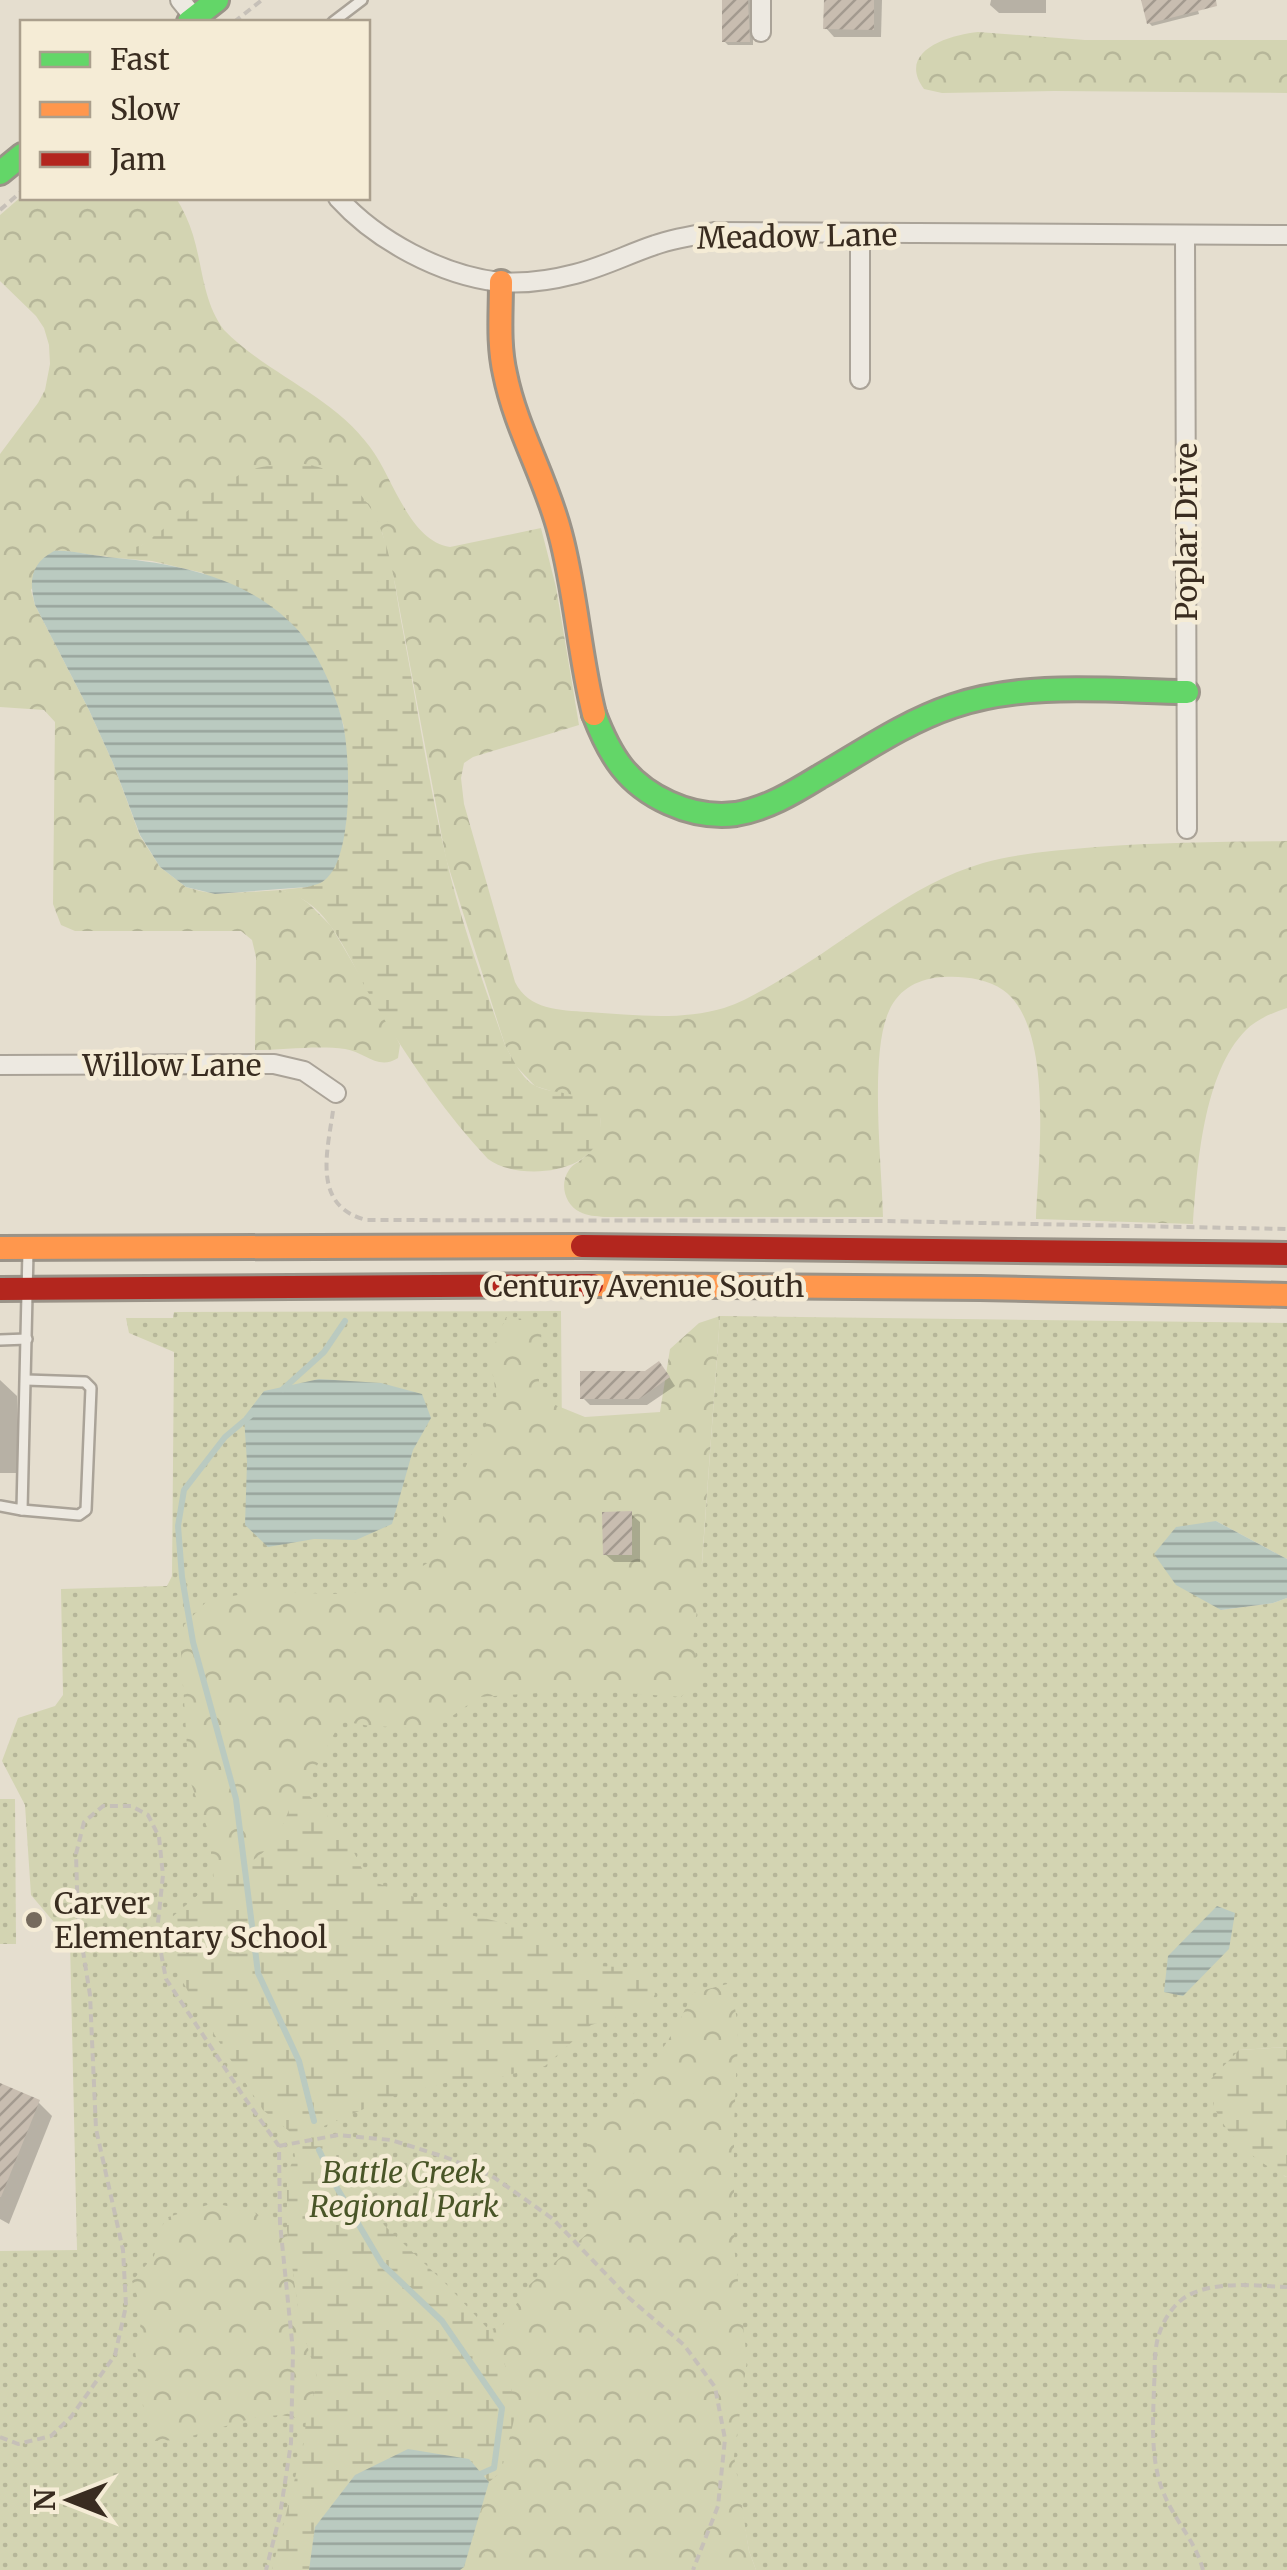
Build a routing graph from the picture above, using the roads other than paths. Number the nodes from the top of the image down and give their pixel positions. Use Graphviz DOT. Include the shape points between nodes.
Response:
graph roads {
  1 [pos="217,0"];
  2 [pos="362,0"];
  3 [pos="761,0"];
  4 [pos="190,16"];
  5 [pos="336,20"];
  6 [pos="761,32"];
  7 [pos="20,157"];
  8 [pos="0,173"];
  9 [pos="340,200"];
  10 [pos="860,234"];
  11 [pos="1287,235"];
  12 [pos="1185,236"];
  13 [pos="501,282"];
  14 [pos="860,379"];
  15 [pos="1187,692"];
  16 [pos="1187,828"];
  17 [pos="0,1065"];
  18 [pos="336,1093"];
  19 [pos="0,1248"];
  20 [pos="28,1248"];
  21 [pos="1287,1254"];
  22 [pos="28,1288"];
  23 [pos="0,1289"];
  24 [pos="1287,1295"];
  25 [pos="27,1339"];
  26 [pos="0,1340"];
  27 [pos="26,1380"];
  28 [pos="0,1506"];
  29 [pos="22,1510"];
  1 -- 4 [label="main road"];
  2 -- 5 [label="lane"];
  3 -- 6 [label="street"];
  7 -- 8 [label="main road"];
  9 -- 13 [label="street, Meadow Lane" via="378,233 426,260"];
  10 -- 12 [label="street, Meadow Lane"];
  10 -- 13 [label="street, Meadow Lane" via="715,232 575,274"];
  10 -- 14 [label="street"];
  11 -- 12 [label="street, Meadow Lane"];
  12 -- 15 [label="street, Poplar Drive"];
  13 -- 15 [label="main road" via="502,358 560,530 592,713 619,768 641,790 698,814 729,816 783,798 954,706 1027,692"];
  15 -- 16 [label="street, Poplar Drive"];
  17 -- 18 [label="street, Willow Lane" via="274,1064 304,1071"];
  19 -- 20 [label="main road, Century Avenue South"];
  20 -- 21 [label="main road, Century Avenue South" via="660,1246"];
  20 -- 22 [label="lane"];
  22 -- 23 [label="main road, Century Avenue South"];
  22 -- 24 [label="main road, Century Avenue South" via="639,1285"];
  22 -- 25 [label="lane"];
  25 -- 26 [label="lane"];
  25 -- 27 [label="lane"];
  27 -- 29 [label="lane"];
  27 -- 29 [label="lane" via="84,1382 91,1388 86,1510"];
  28 -- 29 [label="lane"];
}
